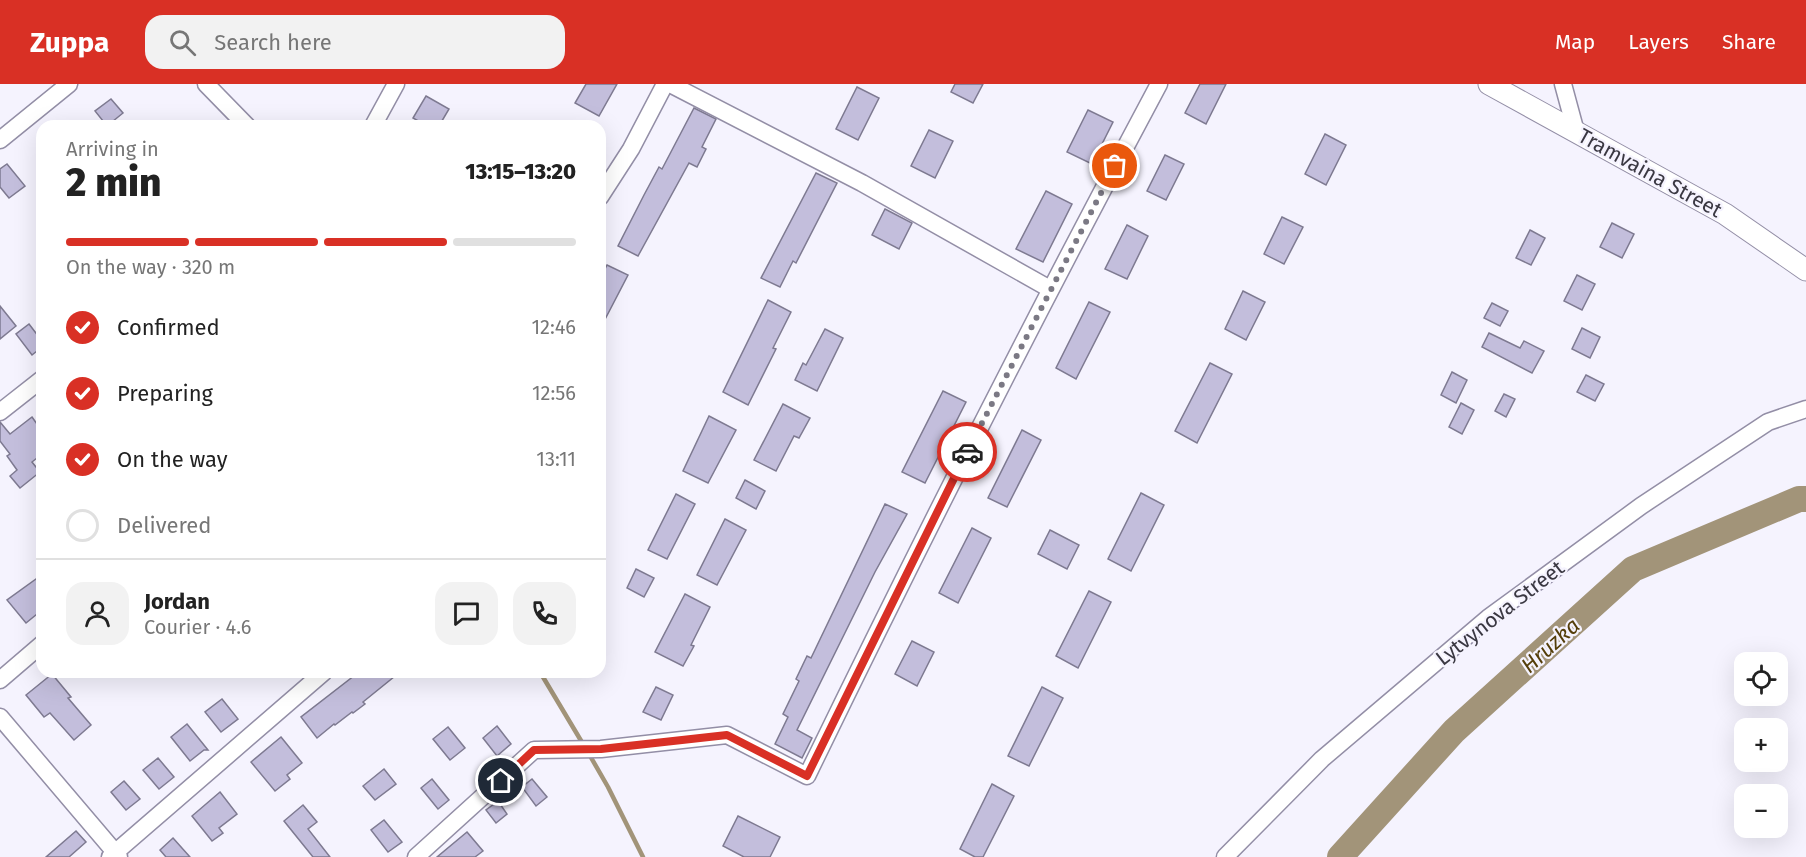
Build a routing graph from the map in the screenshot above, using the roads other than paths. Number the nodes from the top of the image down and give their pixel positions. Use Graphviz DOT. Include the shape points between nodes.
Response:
graph roads {
  1 [pos="69,84"];
  2 [pos="206,84"];
  3 [pos="396,84"];
  4 [pos="665,84"];
  5 [pos="670,84"];
  6 [pos="1159,84"];
  7 [pos="1489,84"];
  8 [pos="1563,84"];
  9 [pos="241,120"];
  10 [pos="376,120"];
  11 [pos="1576,132"];
  12 [pos="0,140"];
  13 [pos="606,187"];
  14 [pos="1806,270"];
  15 [pos="1050,289"];
  16 [pos="36,384"];
  17 [pos="1806,409"];
  18 [pos="0,412"];
  19 [pos="36,649"];
  20 [pos="317,678"];
  21 [pos="0,680"];
  22 [pos="0,717"];
  23 [pos="114,856"];
  24 [pos="416,857"];
  25 [pos="1225,857"];
  1 -- 12 [label="street"];
  2 -- 9 [label="street"];
  3 -- 10 [label="street"];
  4 -- 13 [label="street"];
  5 -- 15 [label="street" via="862,183"];
  6 -- 15 [label="street"];
  7 -- 11 [label="street, Tramvaina Street"];
  8 -- 11 [label="street"];
  11 -- 14 [label="street, Tramvaina Street" via="1725,214"];
  15 -- 24 [label="street" via="807,776 727,735 601,749 534,750"];
  16 -- 18 [label="street"];
  17 -- 25 [label="street, Lytvynova Street" via="1768,422 1641,506 1488,618 1322,759"];
  19 -- 21 [label="street"];
  20 -- 23 [label="street"];
  22 -- 23 [label="street"];
}
